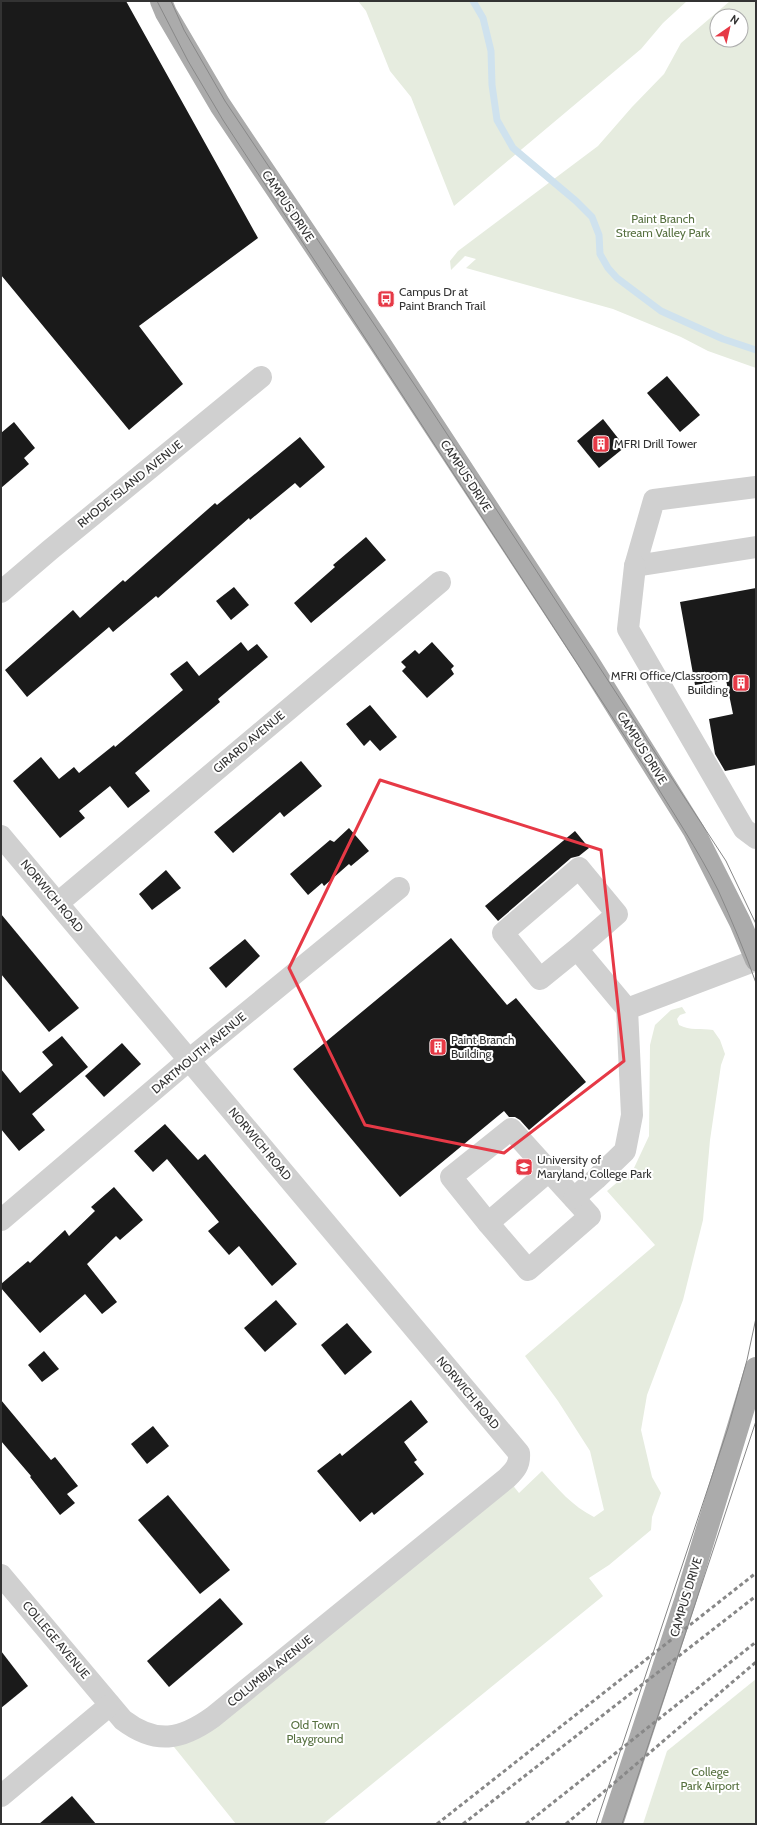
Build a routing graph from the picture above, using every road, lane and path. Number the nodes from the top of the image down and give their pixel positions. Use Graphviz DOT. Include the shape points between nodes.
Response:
graph roads {
  1 [pos="161,1"];
  2 [pos="261,377"];
  3 [pos="756,487"];
  4 [pos="756,547"];
  5 [pos="635,566"];
  6 [pos="440,582"];
  7 [pos="1,592"];
  8 [pos="752,830"];
  9 [pos="1,836"];
  10 [pos="399,888"];
  11 [pos="58,903"];
  12 [pos="577,950"];
  13 [pos="756,960"];
  14 [pos="627,1009"];
  15 [pos="189,1060"];
  16 [pos="550,1171"];
  17 [pos="574,1198"];
  18 [pos="4,1210"];
  19 [pos="488,1223"];
  20 [pos="756,1368"];
  21 [pos="519,1453"];
  22 [pos="1,1575"];
  23 [pos="110,1705"];
  24 [pos="1,1796"];
  25 [pos="612,1824"];
  1 -- 13 [label="main road, CAMPUS DRIVE" via="220,105 586,658 694,831 740,922"];
  2 -- 7 [label="street, RHODE ISLAND AVENUE"];
  3 -- 5 [label="street" via="654,500"];
  4 -- 5 [label="street"];
  5 -- 8 [label="street" via="628,629"];
  6 -- 11 [label="street, GIRARD AVENUE"];
  9 -- 11 [label="street, NORWICH ROAD"];
  10 -- 15 [label="street, DARTMOUTH AVENUE"];
  11 -- 15 [label="street, NORWICH ROAD"];
  12 -- 12 [label="street" via="617,914 579,868 503,933 540,979"];
  12 -- 14 [label="street"];
  13 -- 14 [label="street"];
  14 -- 17 [label="street" via="632,1115 624,1151"];
  15 -- 18 [label="street, DARTMOUTH AVENUE"];
  15 -- 21 [label="street, NORWICH ROAD"];
  16 -- 17 [label="street"];
  16 -- 19 [label="street"];
  16 -- 19 [label="street" via="511,1129 451,1178"];
  17 -- 19 [label="street" via="590,1216 528,1270"];
  20 -- 25 [label="main road, CAMPUS DRIVE"];
  21 -- 23 [label="street, COLUMBIA AVENUE" via="520,1461 516,1470 507,1478 197,1728 166,1737 152,1736 136,1730"];
  22 -- 23 [label="street, COLLEGE AVENUE"];
  23 -- 24 [label="street"];
}
